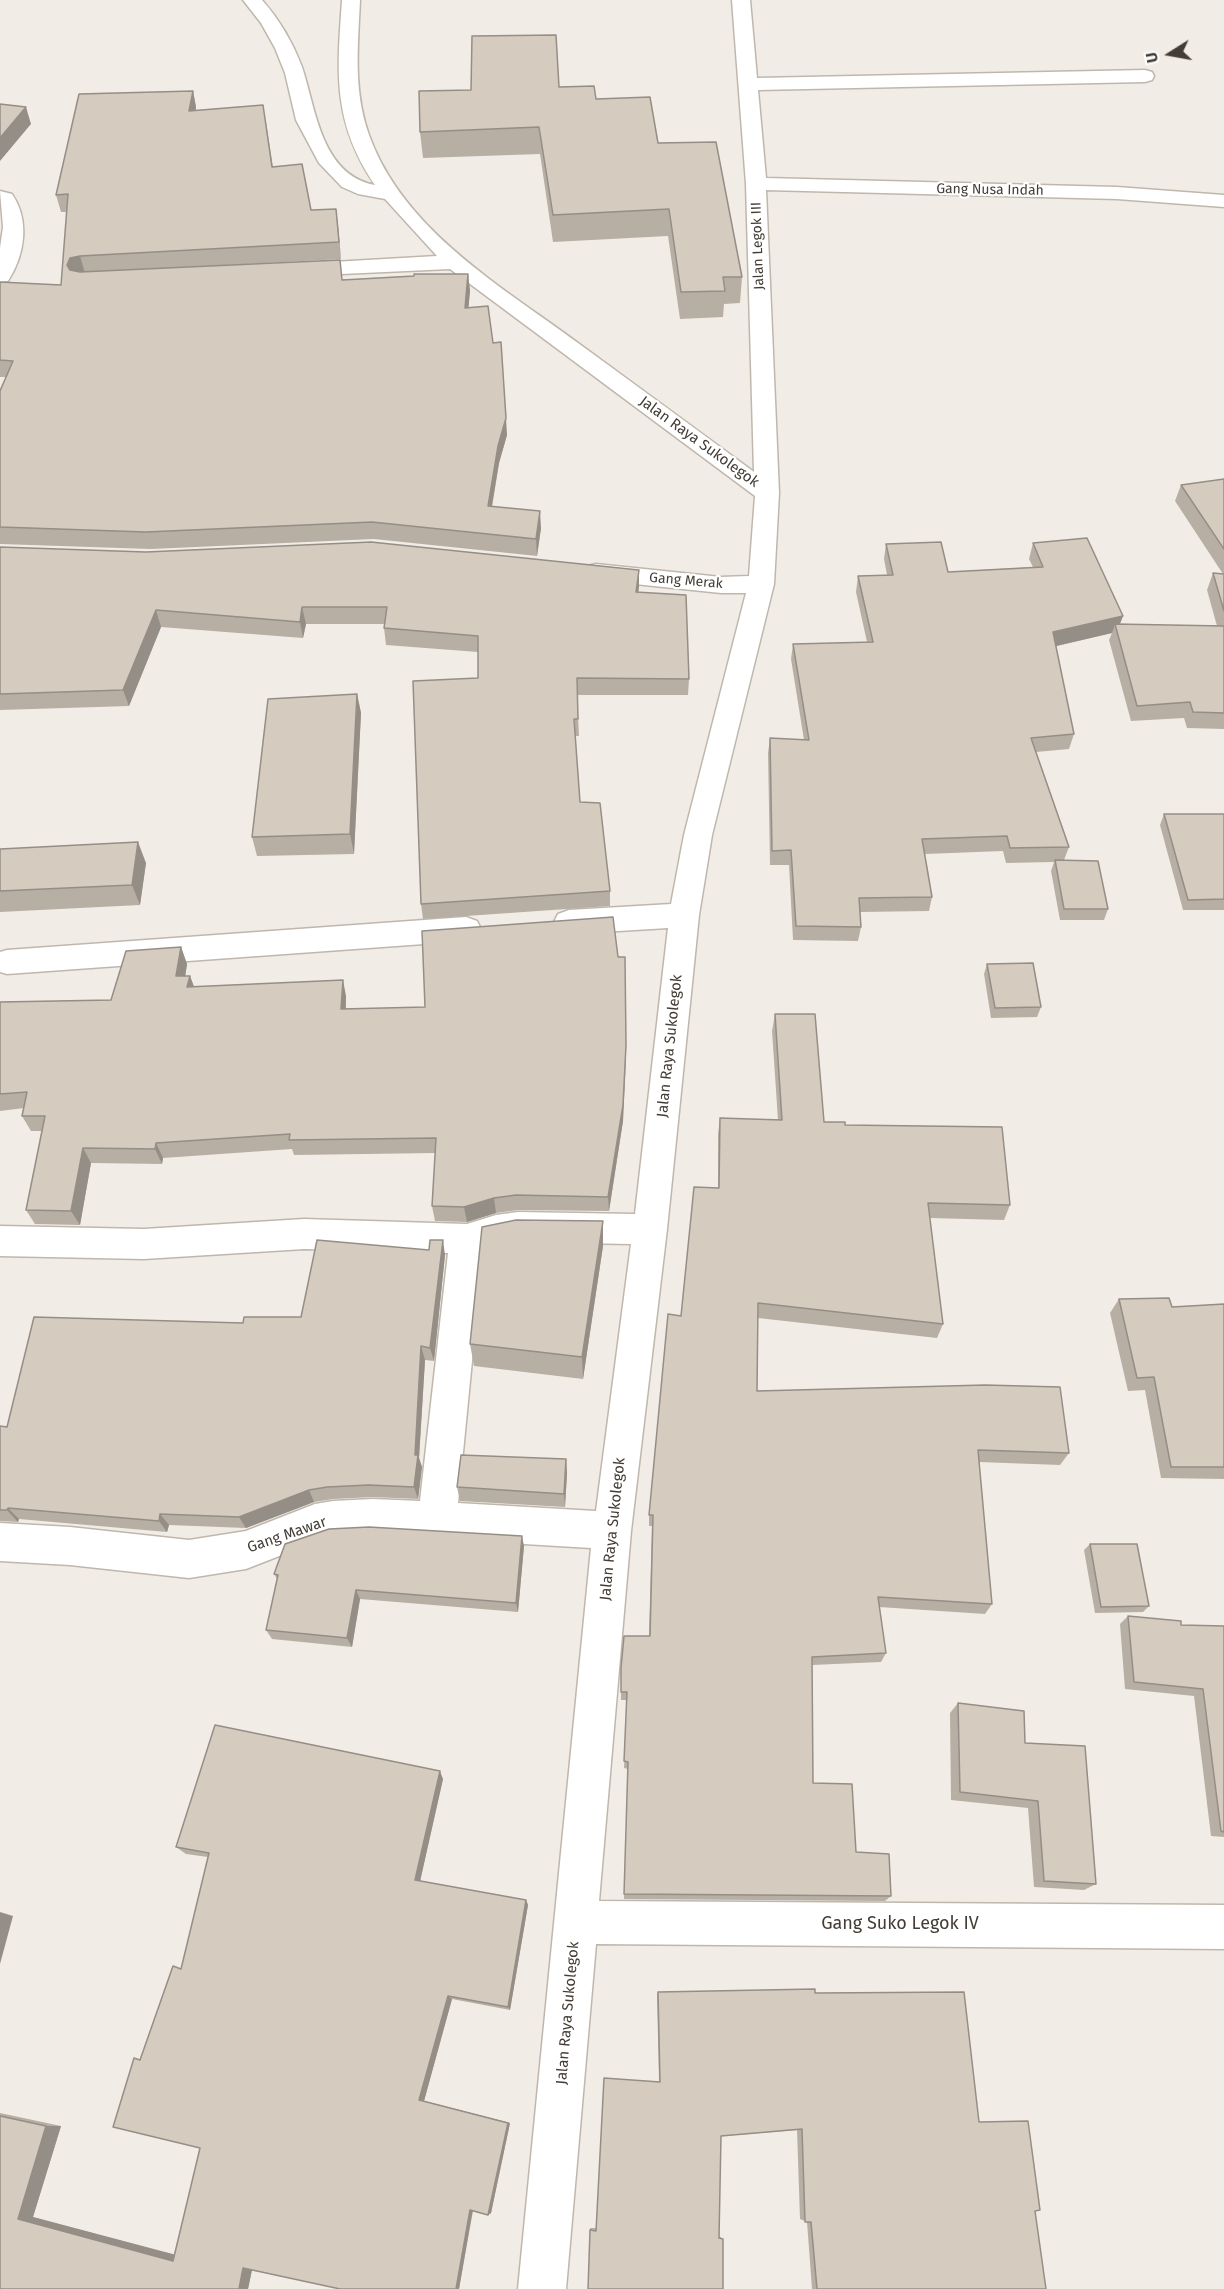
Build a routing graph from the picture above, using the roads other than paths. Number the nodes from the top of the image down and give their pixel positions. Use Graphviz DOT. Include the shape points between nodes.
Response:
graph roads {
  1 [pos="252,0"];
  2 [pos="351,0"];
  3 [pos="741,0"];
  4 [pos="1145,76"];
  5 [pos="749,84"];
  6 [pos="756,184"];
  7 [pos="389,194"];
  8 [pos="0,197"];
  9 [pos="1224,201"];
  10 [pos="455,262"];
  11 [pos="275,271"];
  12 [pos="0,276"];
  13 [pos="767,493"];
  14 [pos="570,570"];
  15 [pos="761,584"];
  16 [pos="684,915"];
  17 [pos="543,924"];
  18 [pos="495,927"];
  19 [pos="7,962"];
  20 [pos="650,1229"];
  21 [pos="467,1239"];
  22 [pos="0,1241"];
  23 [pos="437,1521"];
  24 [pos="612,1531"];
  25 [pos="0,1542"];
  26 [pos="577,1922"];
  27 [pos="1224,1927"];
  28 [pos="542,2289"];
  1 -- 7 [label="street" via="274,27 320,149 339,174 357,187"];
  2 -- 7 [label="street, Jalan Raya Sukolegok" via="347,76 354,116 374,168"];
  3 -- 5 [label="street, Jalan Legok III"];
  4 -- 5 [label="street"];
  5 -- 6 [label="street, Jalan Legok III"];
  6 -- 9 [label="street, Gang Nusa Indah" via="1117,193"];
  6 -- 13 [label="street, Jalan Legok III"];
  7 -- 10 [label="street, Jalan Raya Sukolegok"];
  8 -- 12 [label="street" via="11,207 14,235"];
  10 -- 11 [label="street"];
  10 -- 13 [label="street, Jalan Raya Sukolegok"];
  13 -- 15 [label="street, Jalan Raya Sukolegok"];
  14 -- 15 [label="street, Gang Merak" via="721,585"];
  15 -- 16 [label="street, Jalan Raya Sukolegok" via="698,835"];
  16 -- 17 [label="street"];
  16 -- 20 [label="street, Jalan Raya Sukolegok"];
  18 -- 19 [label="street"];
  20 -- 21 [label="street" via="518,1227"];
  20 -- 24 [label="street, Jalan Raya Sukolegok"];
  21 -- 22 [label="street" via="304,1234 144,1244"];
  21 -- 23 [label="street"];
  23 -- 24 [label="street, Gang Mawar"];
  23 -- 25 [label="street, Gang Mawar" via="333,1519 246,1550 189,1559"];
  24 -- 26 [label="street, Jalan Raya Sukolegok"];
  26 -- 27 [label="street, Gang Suko Legok IV"];
  26 -- 28 [label="street, Jalan Raya Sukolegok"];
}
